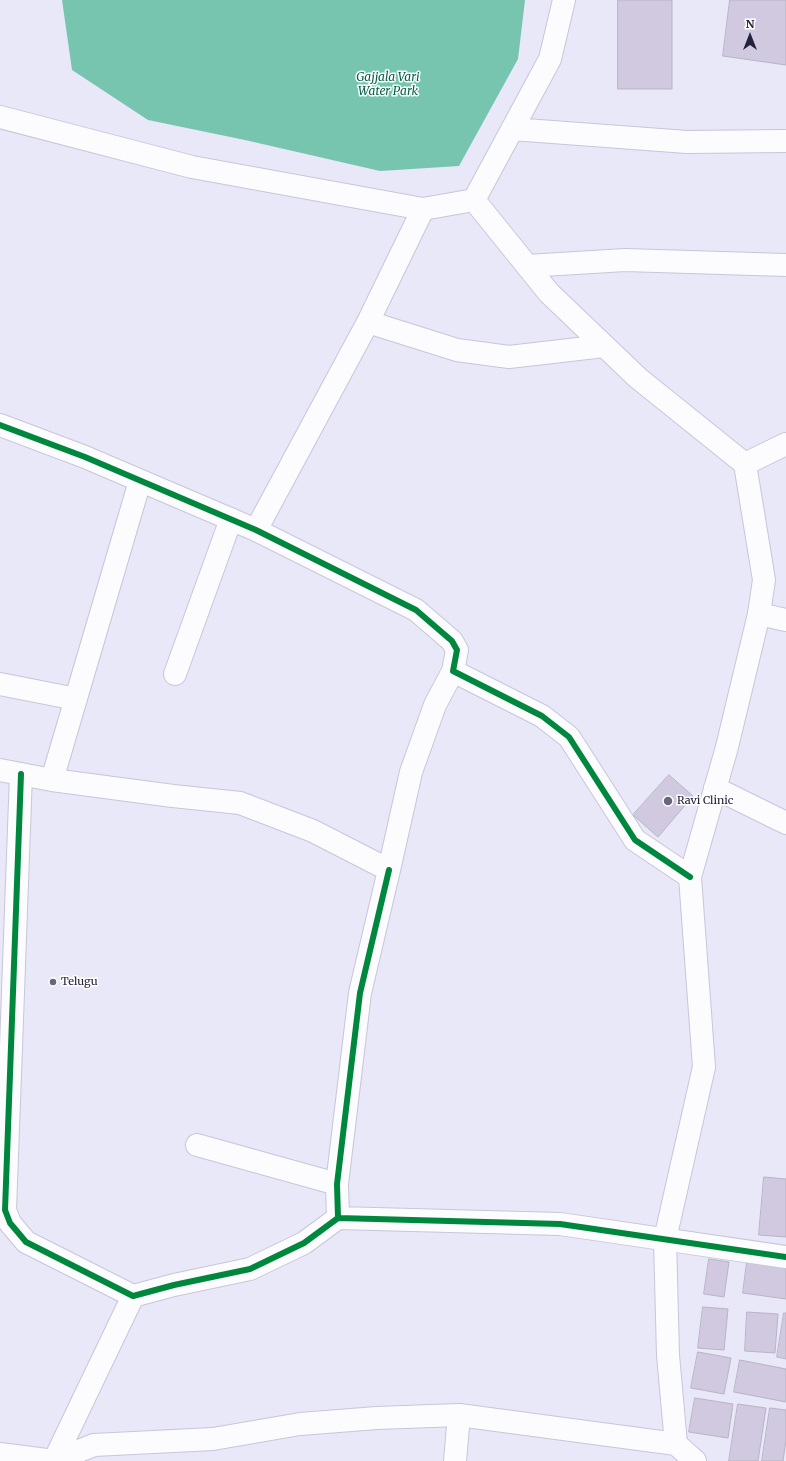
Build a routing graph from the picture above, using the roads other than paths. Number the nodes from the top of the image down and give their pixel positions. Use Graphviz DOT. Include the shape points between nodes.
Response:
graph roads {
  1 [pos="564,0"];
  2 [pos="0,117"];
  3 [pos="512,129"];
  4 [pos="786,141"];
  5 [pos="474,200"];
  6 [pos="423,209"];
  7 [pos="786,264"];
  8 [pos="527,266"];
  9 [pos="368,322"];
  10 [pos="604,346"];
  11 [pos="0,424"];
  12 [pos="786,444"];
  13 [pos="745,464"];
  14 [pos="140,481"];
  15 [pos="231,519"];
  16 [pos="256,530"];
  17 [pos="759,614"];
  18 [pos="786,620"];
  19 [pos="453,671"];
  20 [pos="175,674"];
  21 [pos="0,684"];
  22 [pos="76,699"];
  23 [pos="0,770"];
  24 [pos="21,774"];
  25 [pos="52,780"];
  26 [pos="715,788"];
  27 [pos="786,823"];
  28 [pos="388,870"];
  29 [pos="690,877"];
  30 [pos="197,1145"];
  31 [pos="336,1184"];
  32 [pos="338,1218"];
  33 [pos="665,1239"];
  34 [pos="786,1257"];
  35 [pos="133,1296"];
  36 [pos="459,1415"];
  37 [pos="676,1444"];
  38 [pos="0,1454"];
  39 [pos="54,1461"];
  40 [pos="455,1461"];
  41 [pos="695,1461"];
  1 -- 3 [label="street" via="550,60"];
  2 -- 6 [label="street" via="192,167"];
  3 -- 4 [label="street" via="687,142"];
  3 -- 5 [label="street"];
  5 -- 6 [label="street"];
  5 -- 8 [label="street"];
  6 -- 9 [label="street"];
  7 -- 8 [label="street" via="625,260"];
  8 -- 10 [label="street" via="549,293"];
  9 -- 10 [label="street" via="457,350 510,357"];
  9 -- 16 [label="street"];
  10 -- 13 [label="street" via="638,378"];
  11 -- 14 [label="street"];
  12 -- 13 [label="street"];
  13 -- 17 [label="street" via="764,580"];
  14 -- 15 [label="street"];
  14 -- 22 [label="street"];
  15 -- 16 [label="street"];
  15 -- 20 [label="street"];
  16 -- 19 [label="street" via="416,610 452,641 457,650"];
  17 -- 18 [label="street"];
  17 -- 26 [label="street"];
  19 -- 28 [label="street" via="435,705 411,772"];
  19 -- 29 [label="street" via="542,716 569,737 635,840"];
  21 -- 22 [label="street"];
  22 -- 25 [label="street"];
  23 -- 24 [label="street"];
  24 -- 25 [label="street"];
  24 -- 35 [label="street" via="5,1210 10,1223 26,1242"];
  25 -- 28 [label="street" via="240,803 313,831"];
  26 -- 27 [label="street"];
  26 -- 29 [label="street"];
  28 -- 31 [label="street" via="360,993"];
  29 -- 33 [label="street" via="704,1067"];
  30 -- 31 [label="street"];
  31 -- 32 [label="street"];
  32 -- 33 [label="street" via="560,1224"];
  32 -- 35 [label="street" via="304,1244 250,1269"];
  33 -- 34 [label="street"];
  33 -- 37 [label="street" via="668,1355"];
  35 -- 39 [label="street"];
  36 -- 37 [label="street"];
  36 -- 39 [label="street" via="300,1424 213,1439 94,1445"];
  36 -- 40 [label="street"];
  37 -- 41 [label="street"];
  38 -- 39 [label="street"];
}
